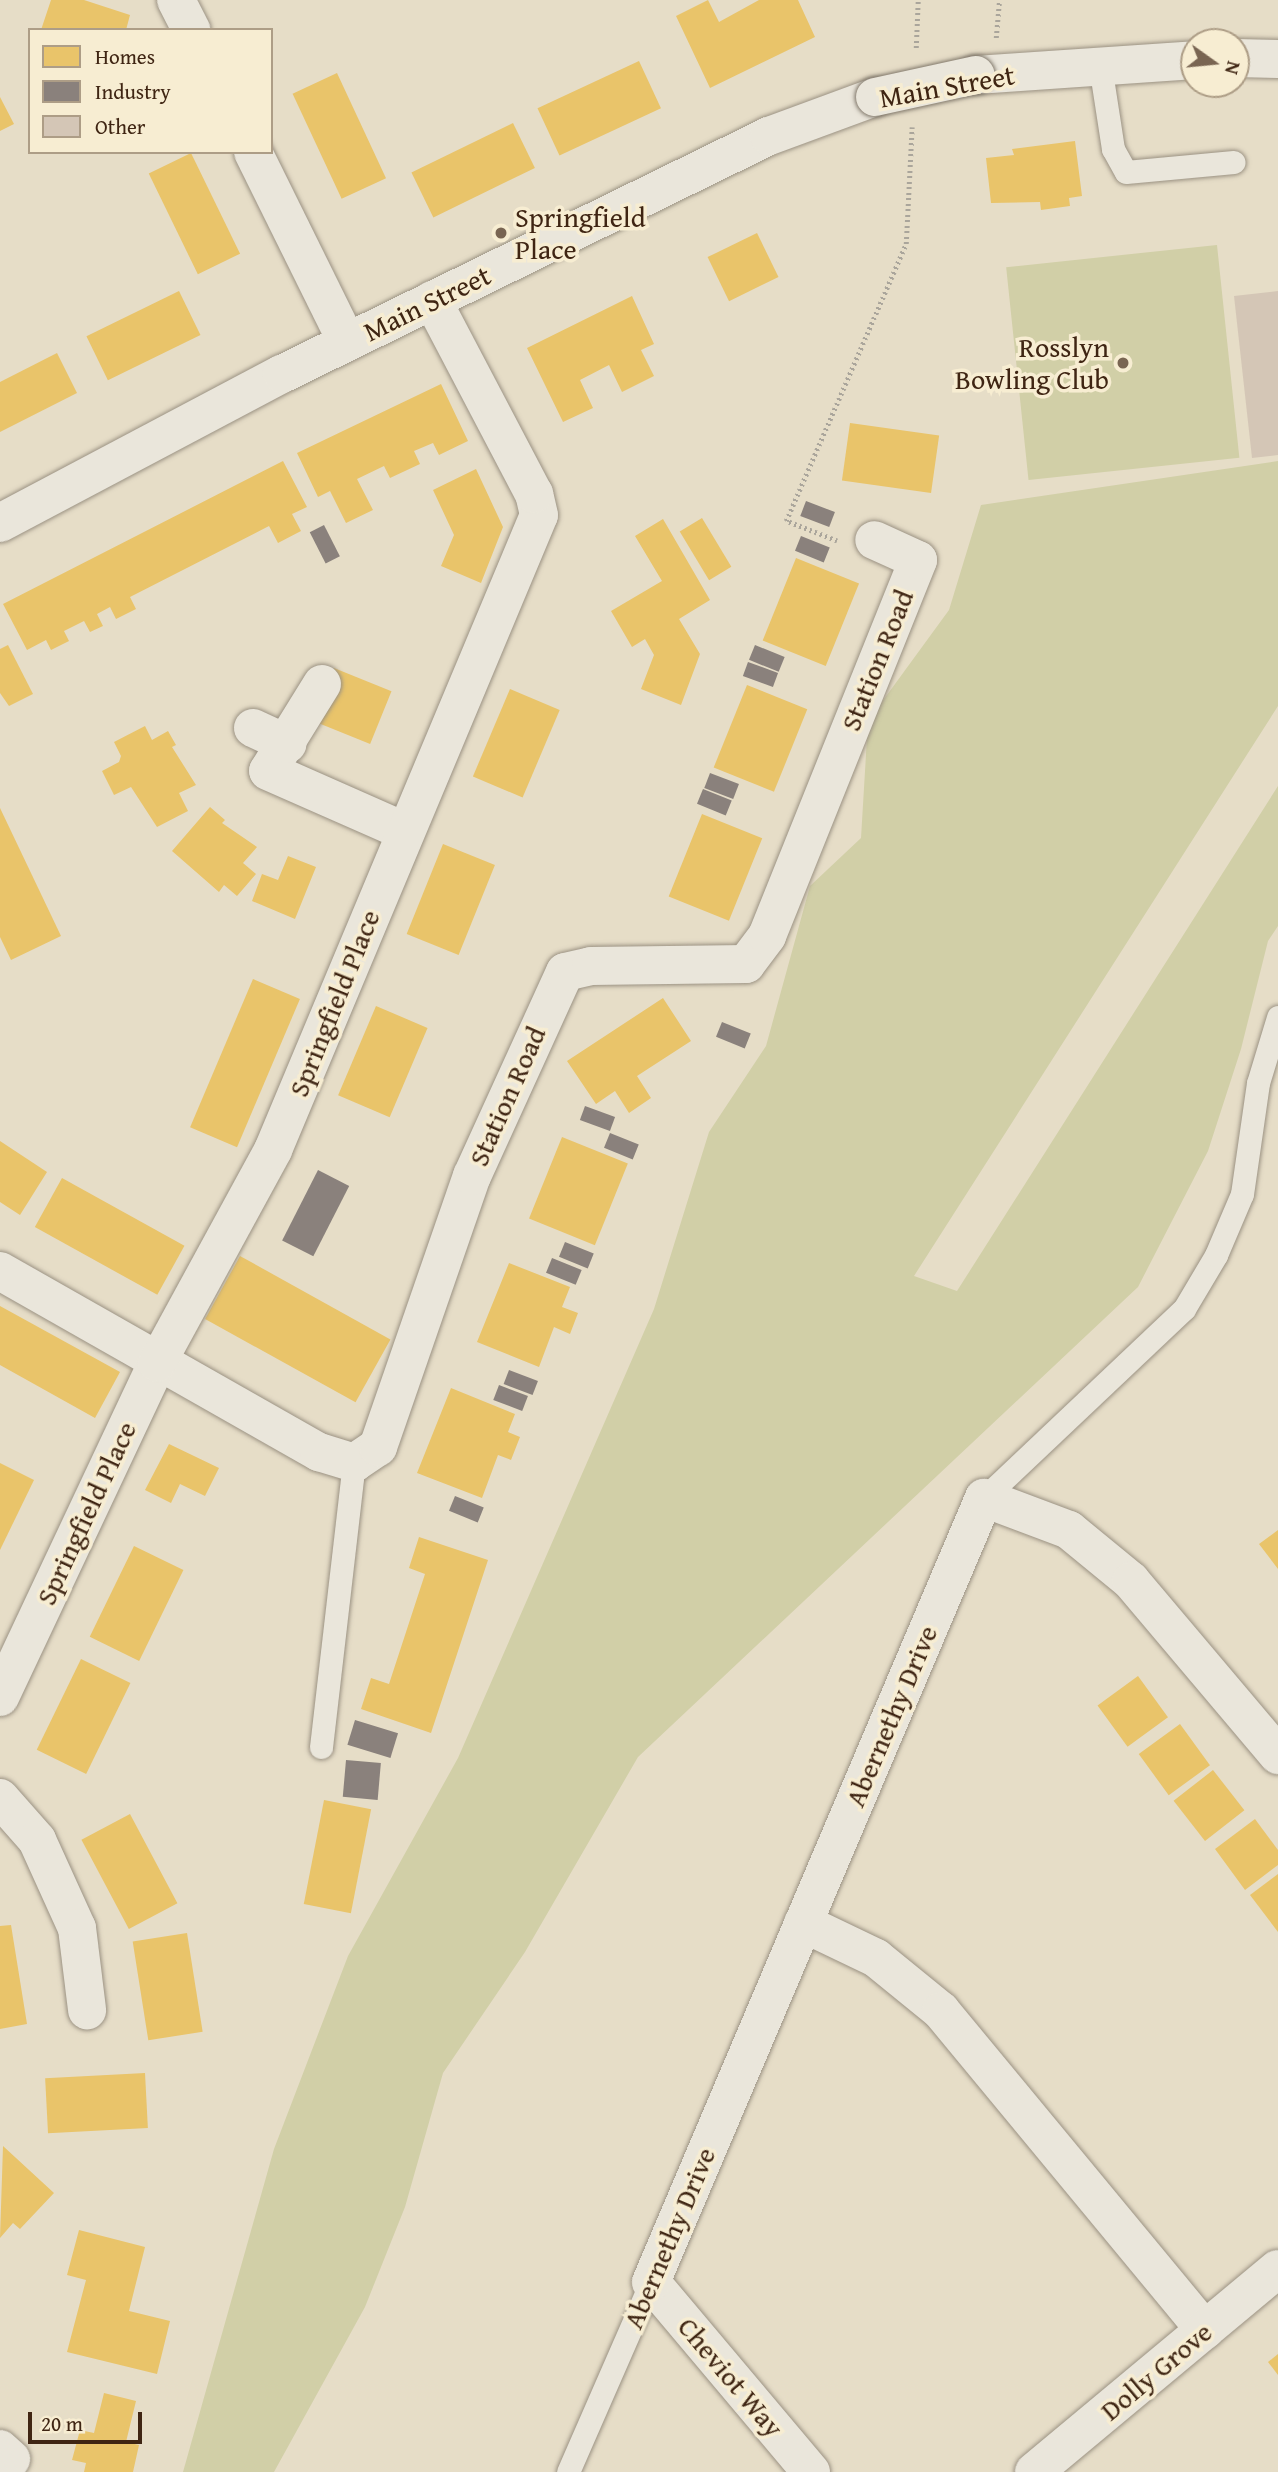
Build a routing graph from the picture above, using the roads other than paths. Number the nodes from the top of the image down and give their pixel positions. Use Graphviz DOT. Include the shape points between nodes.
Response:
graph roads {
  1 [pos="176,0"];
  2 [pos="190,28"];
  3 [pos="1250,58"];
  4 [pos="1278,59"];
  5 [pos="1180,61"];
  6 [pos="1100,65"];
  7 [pos="254,154"];
  8 [pos="1234,162"];
  9 [pos="432,300"];
  10 [pos="347,342"];
  11 [pos="0,523"];
  12 [pos="874,540"];
  13 [pos="321,684"];
  14 [pos="253,728"];
  15 [pos="288,744"];
  16 [pos="404,831"];
  17 [pos="1278,1017"];
  18 [pos="0,1271"];
  19 [pos="157,1363"];
  20 [pos="354,1463"];
  21 [pos="984,1498"];
  22 [pos="0,1697"];
  23 [pos="321,1747"];
  24 [pos="1272,1748"];
  25 [pos="0,1797"];
  26 [pos="803,1923"];
  27 [pos="87,2010"];
  28 [pos="1278,2269"];
  29 [pos="651,2282"];
  30 [pos="1205,2330"];
  31 [pos="568,2472"];
  32 [pos="811,2472"];
  33 [pos="1034,2472"];
  1 -- 2 [label="street"];
  3 -- 4 [label="street"];
  5 -- 6 [label="street, Main Street"];
  6 -- 8 [label="lane" via="1114,149 1126,172"];
  6 -- 9 [label="street, Main Street, bridge" via="976,75 875,97 768,136"];
  7 -- 10 [label="street"];
  9 -- 10 [label="street, Main Street"];
  9 -- 16 [label="street, Springfield Place" via="534,494 539,515"];
  10 -- 11 [label="street, Main Street"];
  12 -- 20 [label="street, Station Road" via="918,560 767,936 746,964 591,966 565,972 472,1176 378,1447"];
  13 -- 15 [label="street"];
  14 -- 15 [label="street"];
  15 -- 16 [label="street" via="268,771"];
  16 -- 19 [label="street, Springfield Place" via="274,1150"];
  17 -- 21 [label="lane, Abernethy Drive" via="1258,1083 1242,1194 1216,1255 1184,1309"];
  18 -- 19 [label="street"];
  19 -- 20 [label="street" via="319,1452"];
  19 -- 22 [label="street, Springfield Place"];
  20 -- 23 [label="lane"];
  21 -- 24 [label="street" via="1069,1530 1131,1581"];
  21 -- 26 [label="street, Abernethy Drive"];
  25 -- 27 [label="street" via="37,1840 77,1928"];
  26 -- 29 [label="street, Abernethy Drive"];
  26 -- 30 [label="street" via="876,1958 941,2011"];
  28 -- 30 [label="street, Dolly Grove"];
  29 -- 31 [label="lane, Abernethy Drive"];
  29 -- 32 [label="street, Cheviot Way"];
  30 -- 33 [label="street, Dolly Grove"];
}
